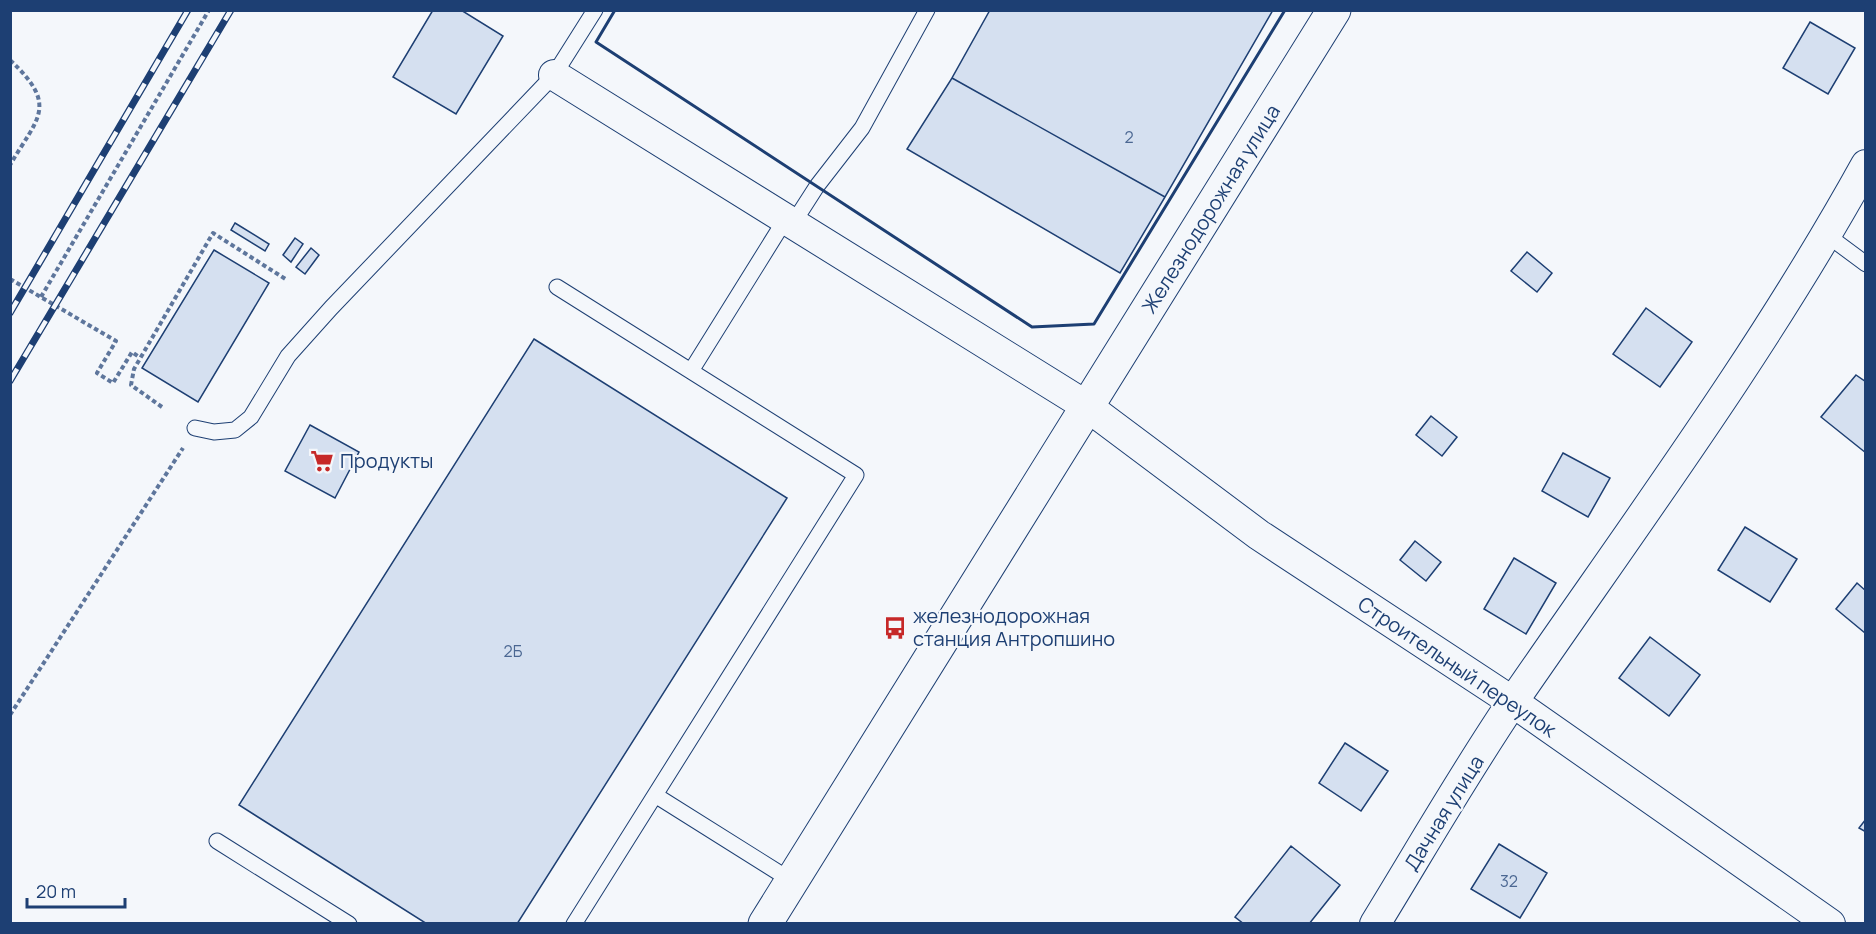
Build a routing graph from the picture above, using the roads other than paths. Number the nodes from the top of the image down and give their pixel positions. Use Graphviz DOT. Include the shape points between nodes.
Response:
graph roads {
  1 [pos="595,10"];
  2 [pos="927,10"];
  3 [pos="1334,10"];
  4 [pos="554,75"];
  5 [pos="1866,165"];
  6 [pos="789,223"];
  7 [pos="1827,235"];
  8 [pos="1866,264"];
  9 [pos="557,287"];
  10 [pos="691,371"];
  11 [pos="1088,406"];
  12 [pos="195,428"];
  13 [pos="1513,702"];
  14 [pos="655,795"];
  15 [pos="217,841"];
  16 [pos="792,881"];
  17 [pos="349,924"];
  18 [pos="574,924"];
  19 [pos="765,924"];
  20 [pos="1375,924"];
  21 [pos="1830,924"];
  1 -- 4 [label="lane"];
  2 -- 6 [label="lane" via="862,128"];
  3 -- 11 [label="street, Железнодорожная улица"];
  4 -- 6 [label="street, Строительный переулок"];
  4 -- 12 [label="lane" via="288,356 251,417 235,430 214,432"];
  5 -- 7 [label="street"];
  6 -- 10 [label="lane"];
  6 -- 11 [label="street, Строительный переулок"];
  7 -- 8 [label="lane"];
  7 -- 13 [label="street, Дачная улица" via="1715,412"];
  9 -- 10 [label="lane"];
  10 -- 14 [label="lane" via="856,475"];
  11 -- 13 [label="street, Строительный переулок" via="1259,535"];
  11 -- 16 [label="street, Железнодорожная улица"];
  13 -- 20 [label="street, Дачная улица"];
  13 -- 21 [label="street, Строительный переулок"];
  14 -- 16 [label="lane"];
  14 -- 18 [label="lane"];
  15 -- 17 [label="lane"];
  16 -- 19 [label="street, Железнодорожная улица"];
}
